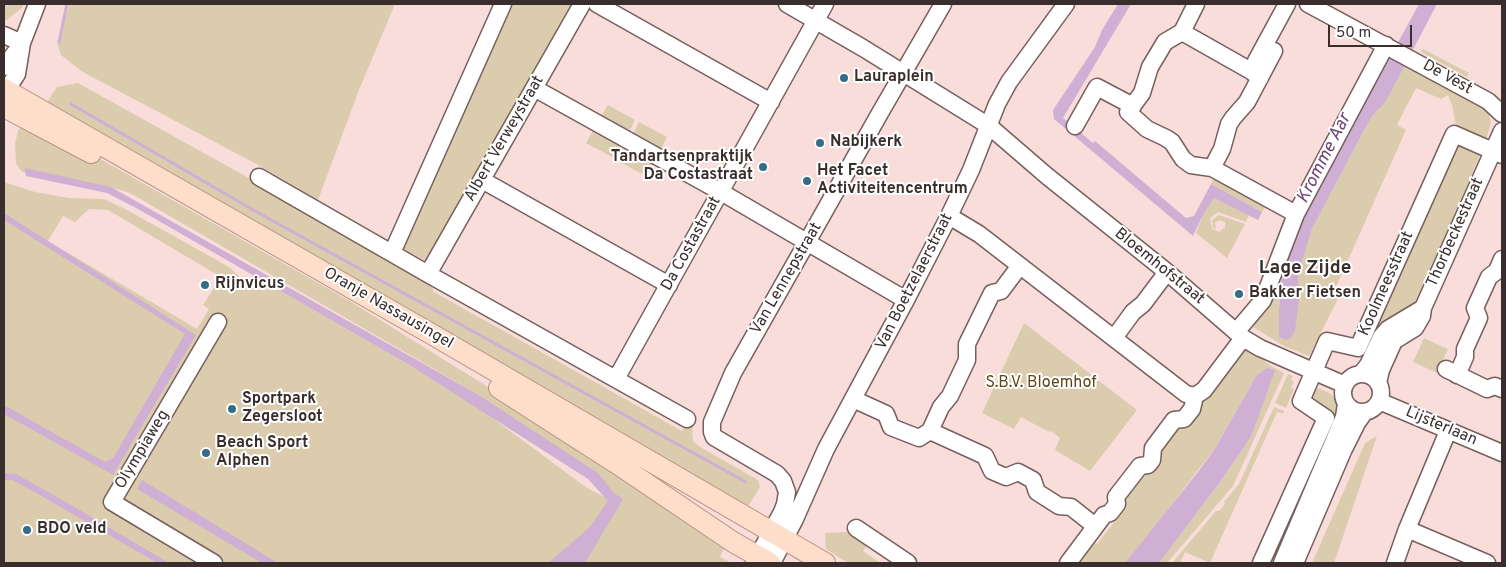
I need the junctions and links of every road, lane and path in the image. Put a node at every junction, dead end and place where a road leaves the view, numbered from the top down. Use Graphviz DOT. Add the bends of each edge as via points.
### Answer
graph roads {
  1 [pos="37,4"];
  2 [pos="503,4"];
  3 [pos="582,4"];
  4 [pos="597,4"];
  5 [pos="787,4"];
  6 [pos="825,4"];
  7 [pos="943,4"];
  8 [pos="1066,4"];
  9 [pos="1196,4"];
  10 [pos="1287,4"];
  11 [pos="1308,4"];
  12 [pos="816,20"];
  13 [pos="1182,32"];
  14 [pos="4,35"];
  15 [pos="22,43"];
  16 [pos="1387,46"];
  17 [pos="4,67"];
  18 [pos="903,73"];
  19 [pos="1256,74"];
  20 [pos="534,88"];
  21 [pos="5,95"];
  22 [pos="770,102"];
  23 [pos="1133,106"];
  24 [pos="1502,114"];
  25 [pos="988,126"];
  26 [pos="1075,126"];
  27 [pos="1502,131"];
  28 [pos="1498,152"];
  29 [pos="1212,168"];
  30 [pos="259,177"];
  31 [pos="482,180"];
  32 [pos="721,192"];
  33 [pos="1296,214"];
  34 [pos="949,216"];
  35 [pos="807,242"];
  36 [pos="392,253"];
  37 [pos="1019,267"];
  38 [pos="1500,268"];
  39 [pos="1167,272"];
  40 [pos="428,274"];
  41 [pos="669,285"];
  42 [pos="906,300"];
  43 [pos="1423,308"];
  44 [pos="218,322"];
  45 [pos="1240,335"];
  46 [pos="1114,338"];
  47 [pos="1313,372"];
  48 [pos="1361,374"];
  49 [pos="616,379"];
  50 [pos="1378,382"];
  51 [pos="1345,385"];
  52 [pos="1502,388"];
  53 [pos="1195,396"];
  54 [pos="853,399"];
  55 [pos="1380,401"];
  56 [pos="1346,404"];
  57 [pos="1364,412"];
  58 [pos="688,419"];
  59 [pos="930,431"];
  60 [pos="1448,431"];
  61 [pos="1502,453"];
  62 [pos="812,479"];
  63 [pos="783,481"];
  64 [pos="1095,526"];
  65 [pos="856,528"];
  66 [pos="1407,529"];
  67 [pos="778,535"];
  68 [pos="763,561"];
  69 [pos="214,563"];
  70 [pos="824,563"];
  71 [pos="908,563"];
  72 [pos="1068,563"];
  73 [pos="1261,563"];
  74 [pos="1282,563"];
  75 [pos="1295,563"];
  76 [pos="1396,563"];
  77 [pos="1487,563"];
  1 -- 15 [label="street"];
  2 -- 36 [label="street"];
  3 -- 20 [label="street, Albert Verweystraat"];
  4 -- 22 [label="street"];
  5 -- 12 [label="street"];
  6 -- 12 [label="street, Da Costastraat"];
  7 -- 18 [label="street, Van Lennepstraat"];
  8 -- 25 [label="street, Van Boetzelaerstraat" via="1009,82"];
  9 -- 13 [label="street"];
  10 -- 19 [label="street" via="1276,45"];
  11 -- 16 [label="street, De Vest"];
  12 -- 18 [label="street"];
  12 -- 22 [label="street, Da Costastraat"];
  13 -- 19 [label="street"];
  13 -- 23 [label="street" via="1165,42"];
  14 -- 15 [label="street"];
  15 -- 17 [label="street"];
  15 -- 21 [label="street" via="17,74"];
  16 -- 24 [label="street, De Vest" via="1488,100"];
  16 -- 33 [label="street"];
  18 -- 25 [label="street, Bloemhofstraat"];
  18 -- 35 [label="street, Van Lennepstraat"];
  19 -- 29 [label="street" via="1247,102 1229,124"];
  20 -- 31 [label="street, Albert Verweystraat"];
  20 -- 32 [label="street"];
  21 -- 67 [label="main road, Oranje Nassausingel"];
  21 -- 68 [label="main road, Oranje Nassausingel" via="192,207 400,325"];
  22 -- 32 [label="street, Da Costastraat"];
  23 -- 26 [label="street" via="1096,87"];
  23 -- 29 [label="street" via="1128,112 1147,129 1172,142 1190,165"];
  25 -- 34 [label="street, Van Boetzelaerstraat"];
  25 -- 39 [label="street, Bloemhofstraat"];
  27 -- 28 [label="street, Thorbeckestraat"];
  28 -- 43 [label="street, Thorbeckestraat"];
  28 -- 47 [label="street, Koolmeesstraat" via="1454,134 1358,348 1327,341"];
  29 -- 33 [label="street"];
  30 -- 36 [label="street"];
  31 -- 40 [label="street, Albert Verweystraat"];
  31 -- 41 [label="street"];
  32 -- 35 [label="street"];
  32 -- 41 [label="street, Da Costastraat"];
  33 -- 45 [label="street" via="1263,300"];
  34 -- 37 [label="street" via="978,234"];
  34 -- 42 [label="street, Van Boetzelaerstraat"];
  35 -- 42 [label="street"];
  35 -- 63 [label="street, Van Lennepstraat" via="733,373 712,422 714,437 777,474"];
  36 -- 40 [label="street"];
  37 -- 46 [label="street"];
  37 -- 59 [label="street" via="1000,291 992,293 967,344 967,360"];
  38 -- 52 [label="street" via="1489,277 1475,308 1479,318 1465,357 1451,372 1487,389"];
  39 -- 45 [label="street, Bloemhofstraat"];
  39 -- 46 [label="street"];
  40 -- 49 [label="street"];
  41 -- 49 [label="street, Da Costastraat"];
  42 -- 54 [label="street, Van Boetzelaerstraat"];
  43 -- 48 [label="street, Thorbeckestraat" via="1388,329"];
  43 -- 50 [label="street, Thorbeckestraat" via="1415,328 1394,341"];
  44 -- 69 [label="street, Olympiaweg" via="112,502"];
  45 -- 47 [label="street, Bloemhofstraat" via="1260,348"];
  45 -- 53 [label="street" via="1204,390"];
  46 -- 53 [label="street" via="1186,394"];
  47 -- 51 [label="street, Bloemhofstraat"];
  47 -- 73 [label="street, Koolmeesstraat" via="1301,401 1326,418"];
  48 -- 50 [label="street"];
  48 -- 51 [label="street"];
  49 -- 58 [label="street"];
  50 -- 55 [label="street"];
  51 -- 56 [label="street" via="1343,395"];
  53 -- 64 [label="street" via="1192,409 1184,419 1174,420 1153,448 1152,460 1148,465 1140,466 1116,497 1117,504"];
  54 -- 59 [label="street" via="886,414 891,427 919,438"];
  54 -- 62 [label="street, Van Boetzelaerstraat"];
  55 -- 57 [label="street" via="1373,409"];
  55 -- 60 [label="street, Lijsterlaan"];
  56 -- 57 [label="street" via="1356,412"];
  56 -- 74 [label="street" via="1344,417"];
  57 -- 75 [label="street" via="1343,451"];
  59 -- 64 [label="street" via="985,456 992,471 1006,477 1018,472 1033,480 1037,492 1058,506 1071,507"];
  60 -- 61 [label="street, Lijsterlaan"];
  60 -- 66 [label="street"];
  62 -- 63 [label="street"];
  62 -- 67 [label="street, Van Boetzelaerstraat" via="795,520"];
  63 -- 67 [label="street" via="787,492"];
  64 -- 72 [label="street"];
  65 -- 71 [label="street"];
  66 -- 76 [label="street"];
  66 -- 77 [label="street"];
  67 -- 68 [label="street, Oranje Nassausingel"];
  67 -- 70 [label="main road, Oranje Nassausingel"];
}
